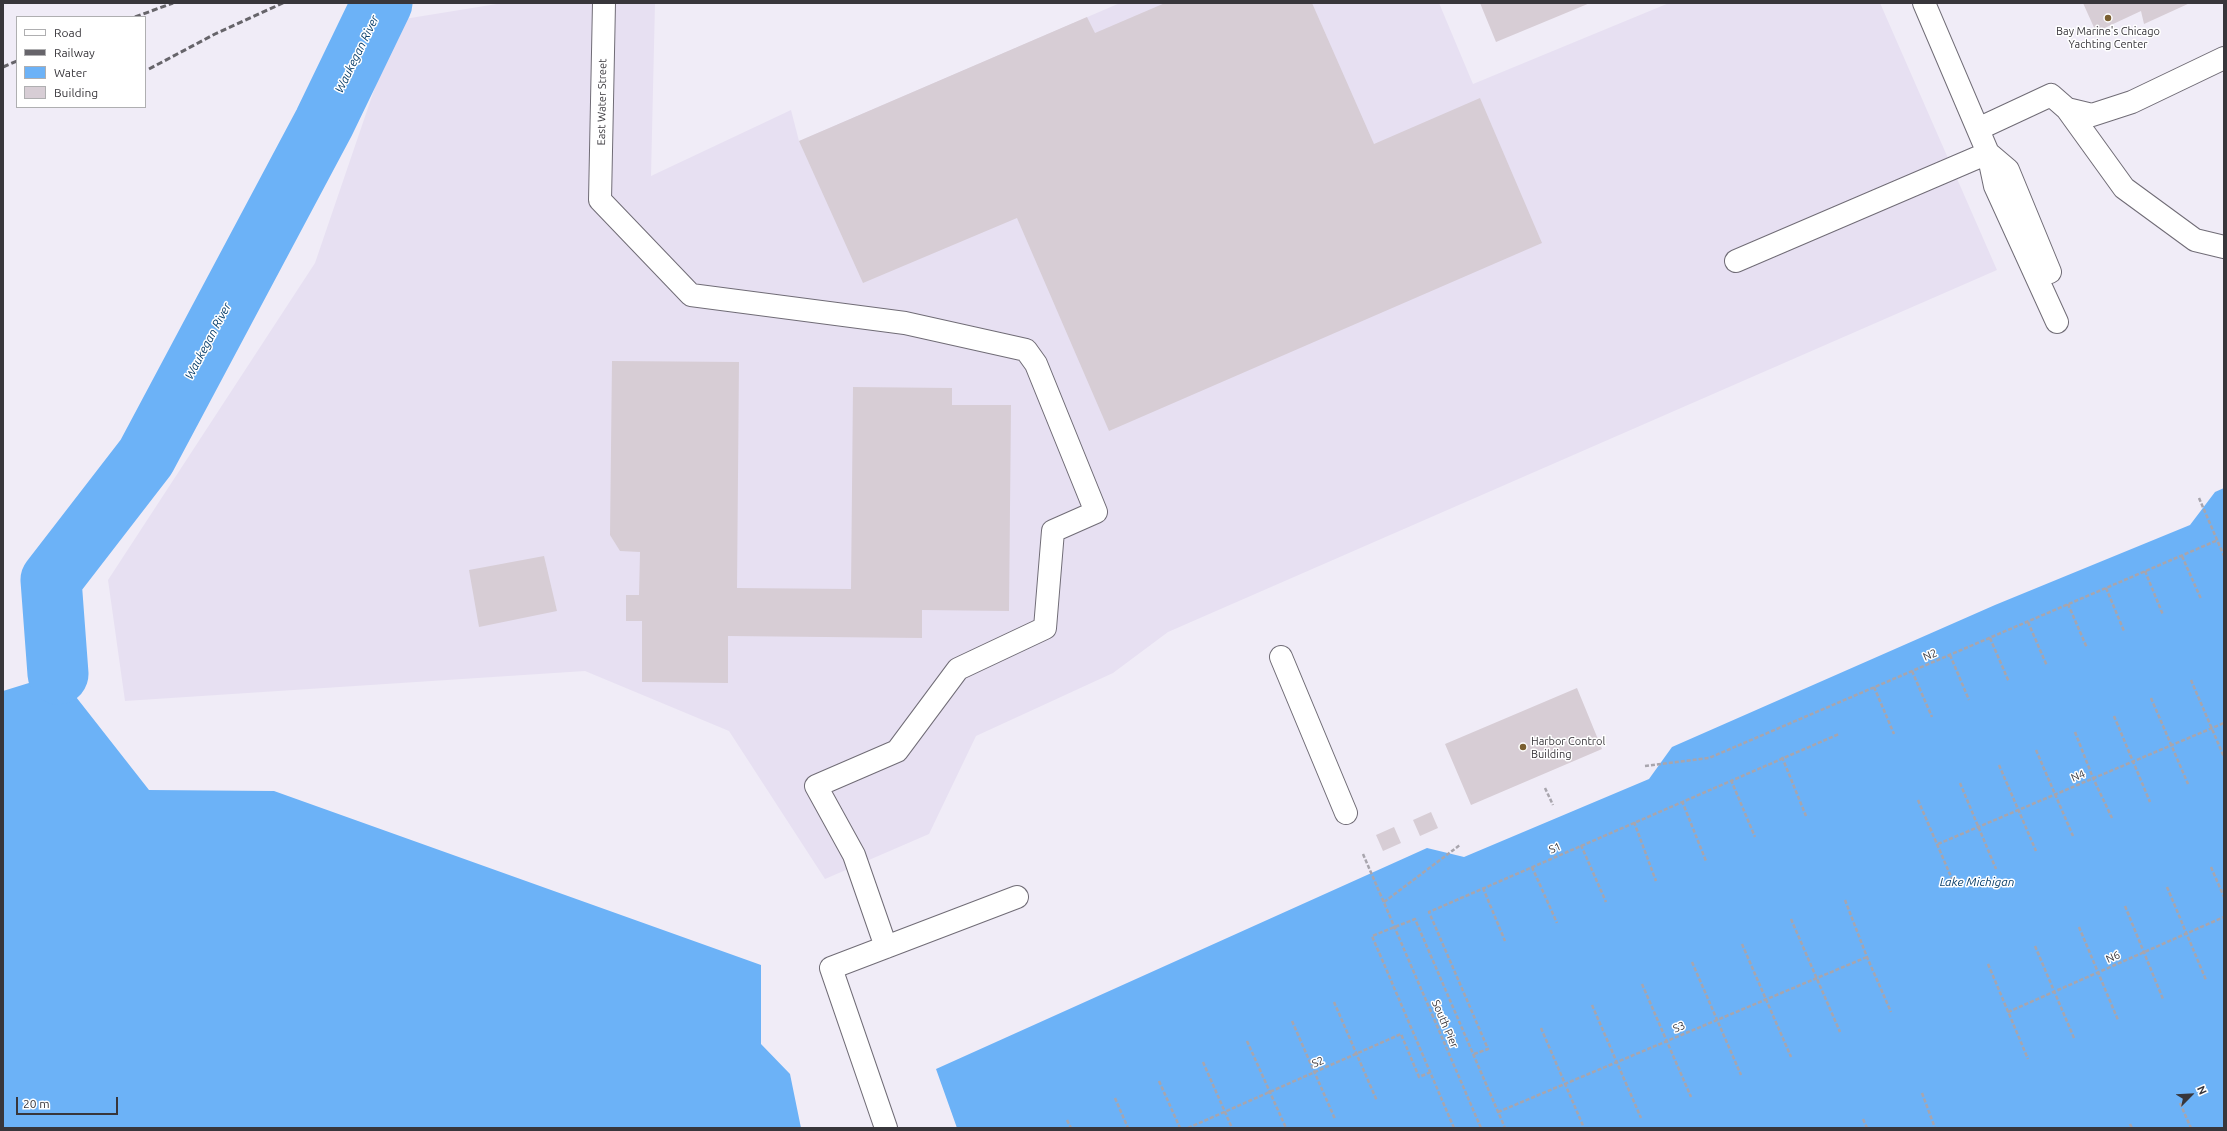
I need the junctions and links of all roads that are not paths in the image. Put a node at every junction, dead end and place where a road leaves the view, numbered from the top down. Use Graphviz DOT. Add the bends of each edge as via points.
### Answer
graph roads {
  1 [pos="604,3"];
  2 [pos="1924,3"];
  3 [pos="2224,58"];
  4 [pos="2067,109"];
  5 [pos="1978,129"];
  6 [pos="1988,153"];
  7 [pos="2224,247"];
  8 [pos="1736,261"];
  9 [pos="1281,657"];
  10 [pos="1346,813"];
  11 [pos="1017,897"];
  12 [pos="886,947"];
  13 [pos="886,1128"];
  1 -- 12 [label="street, East Water Street" via="600,200 691,295 905,323 1026,350 1036,364 1096,512 1053,531 1045,628 958,669 897,751 816,786 854,855"];
  2 -- 5 [label="street"];
  3 -- 4 [label="street" via="2132,102 2092,115"];
  4 -- 5 [label="street" via="2051,95"];
  4 -- 7 [label="street" via="2124,188 2195,240"];
  5 -- 6 [label="street"];
  6 -- 6 [label="street" via="1995,186 2057,322 2054,281 2008,170"];
  6 -- 8 [label="street"];
  9 -- 10 [label="street"];
  11 -- 12 [label="street"];
  12 -- 13 [label="street" via="831,968"];
}
